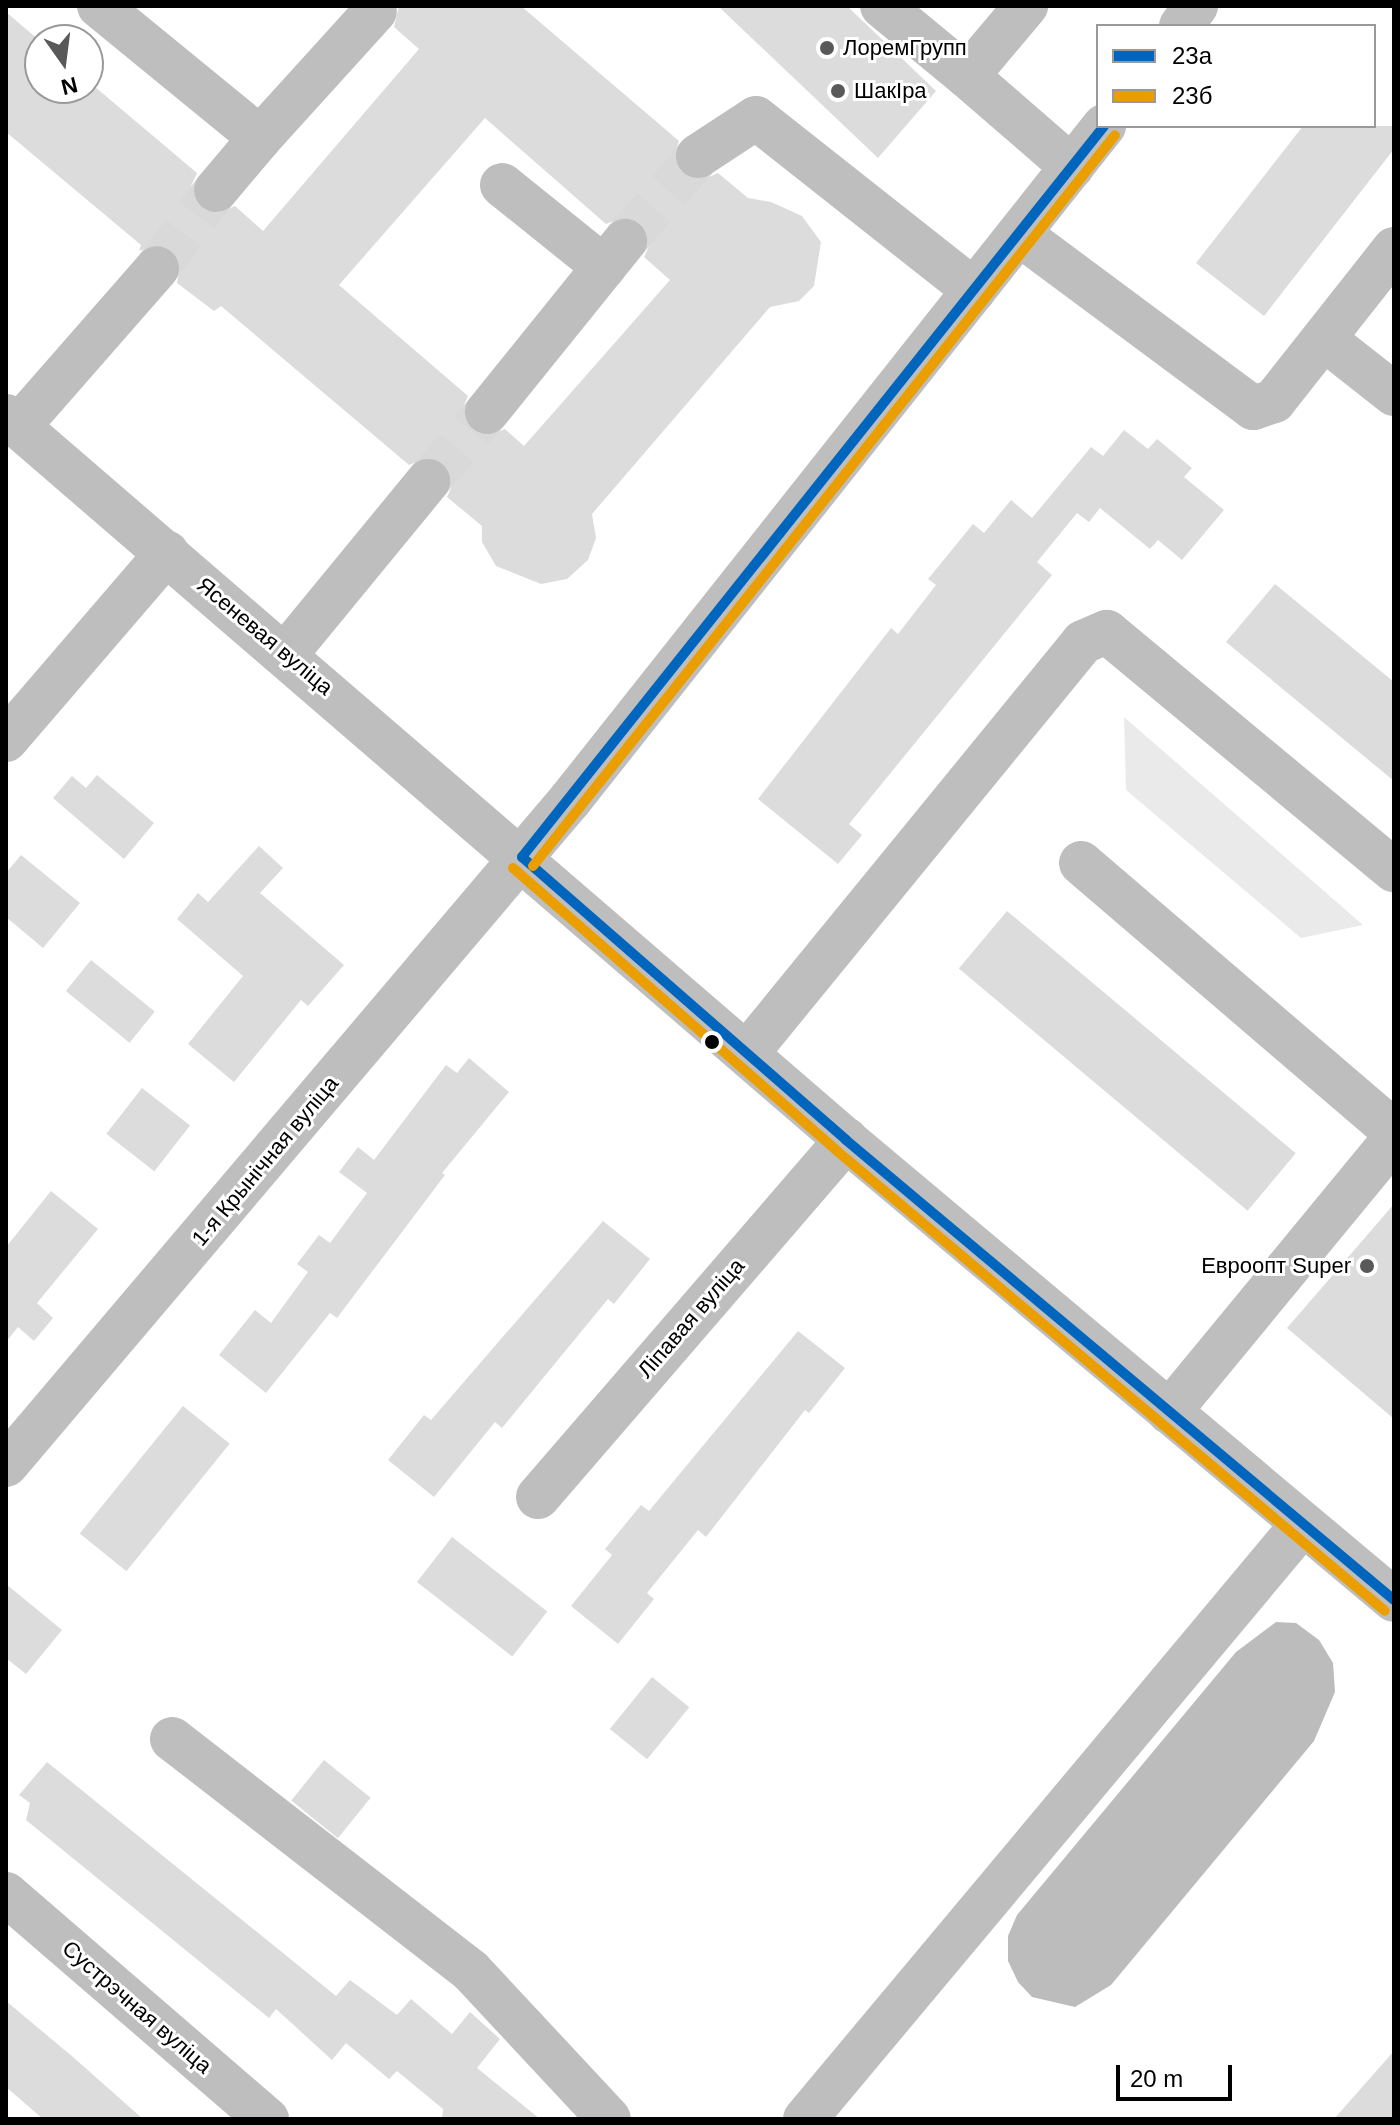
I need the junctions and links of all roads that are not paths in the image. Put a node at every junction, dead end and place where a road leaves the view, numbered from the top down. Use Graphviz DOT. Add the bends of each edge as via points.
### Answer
graph roads {
  1 [pos="99,6"];
  2 [pos="882,6"];
  3 [pos="1026,6"];
  4 [pos="1196,6"];
  5 [pos="375,11"];
  6 [pos="1182,24"];
  7 [pos="967,76"];
  8 [pos="1102,128"];
  9 [pos="260,138"];
  10 [pos="698,156"];
  11 [pos="1072,167"];
  12 [pos="502,185"];
  13 [pos="216,190"];
  14 [pos="1019,234"];
  15 [pos="1394,249"];
  16 [pos="157,268"];
  17 [pos="974,290"];
  18 [pos="1324,339"];
  19 [pos="1394,394"];
  20 [pos="487,412"];
  21 [pos="12,421"];
  22 [pos="428,481"];
  23 [pos="167,553"];
  24 [pos="286,654"];
  25 [pos="6,740"];
  26 [pos="522,857"];
  27 [pos="1081,863"];
  28 [pos="1394,870"];
  29 [pos="748,1052"];
  30 [pos="1394,1131"];
  31 [pos="1394,1139"];
  32 [pos="846,1140"];
  33 [pos="1169,1412"];
  34 [pos="6,1465"];
  35 [pos="538,1497"];
  36 [pos="1302,1525"];
  37 [pos="1394,1600"];
  38 [pos="172,1739"];
  39 [pos="6,1894"];
  40 [pos="267,2119"];
  41 [pos="609,2119"];
  42 [pos="805,2119"];
  1 -- 9 [label="street"];
  2 -- 7 [label="street"];
  3 -- 7 [label="street"];
  4 -- 6 [label="street"];
  5 -- 9 [label="street"];
  7 -- 11 [label="street"];
  8 -- 11 [label="street"];
  9 -- 13 [label="street"];
  10 -- 17 [label="street" via="756,118"];
  11 -- 14 [label="street"];
  12 -- 20 [label="street" via="615,254"];
  14 -- 17 [label="street"];
  14 -- 18 [label="street" via="1253,408 1274,401"];
  15 -- 18 [label="street"];
  16 -- 21 [label="street"];
  17 -- 26 [label="street"];
  18 -- 19 [label="street"];
  21 -- 23 [label="street, Ясеневая вуліца"];
  22 -- 24 [label="street"];
  23 -- 24 [label="street, Ясеневая вуліца"];
  23 -- 25 [label="street"];
  24 -- 26 [label="street, Ясеневая вуліца"];
  26 -- 29 [label="street, Ясеневая вуліца"];
  26 -- 34 [label="street, 1-я Крынічная вуліца"];
  27 -- 30 [label="street"];
  28 -- 29 [label="street" via="1107,632 1083,642"];
  29 -- 32 [label="street, Ясеневая вуліца"];
  31 -- 33 [label="street"];
  32 -- 33 [label="street, Ясеневая вуліца"];
  32 -- 35 [label="street, Ліпавая вуліца"];
  33 -- 36 [label="street, Ясеневая вуліца"];
  36 -- 37 [label="street, Ясеневая вуліца"];
  36 -- 42 [label="street"];
  38 -- 41 [label="street" via="471,1971"];
  39 -- 40 [label="street, Сустрэчная вуліца"];
}
